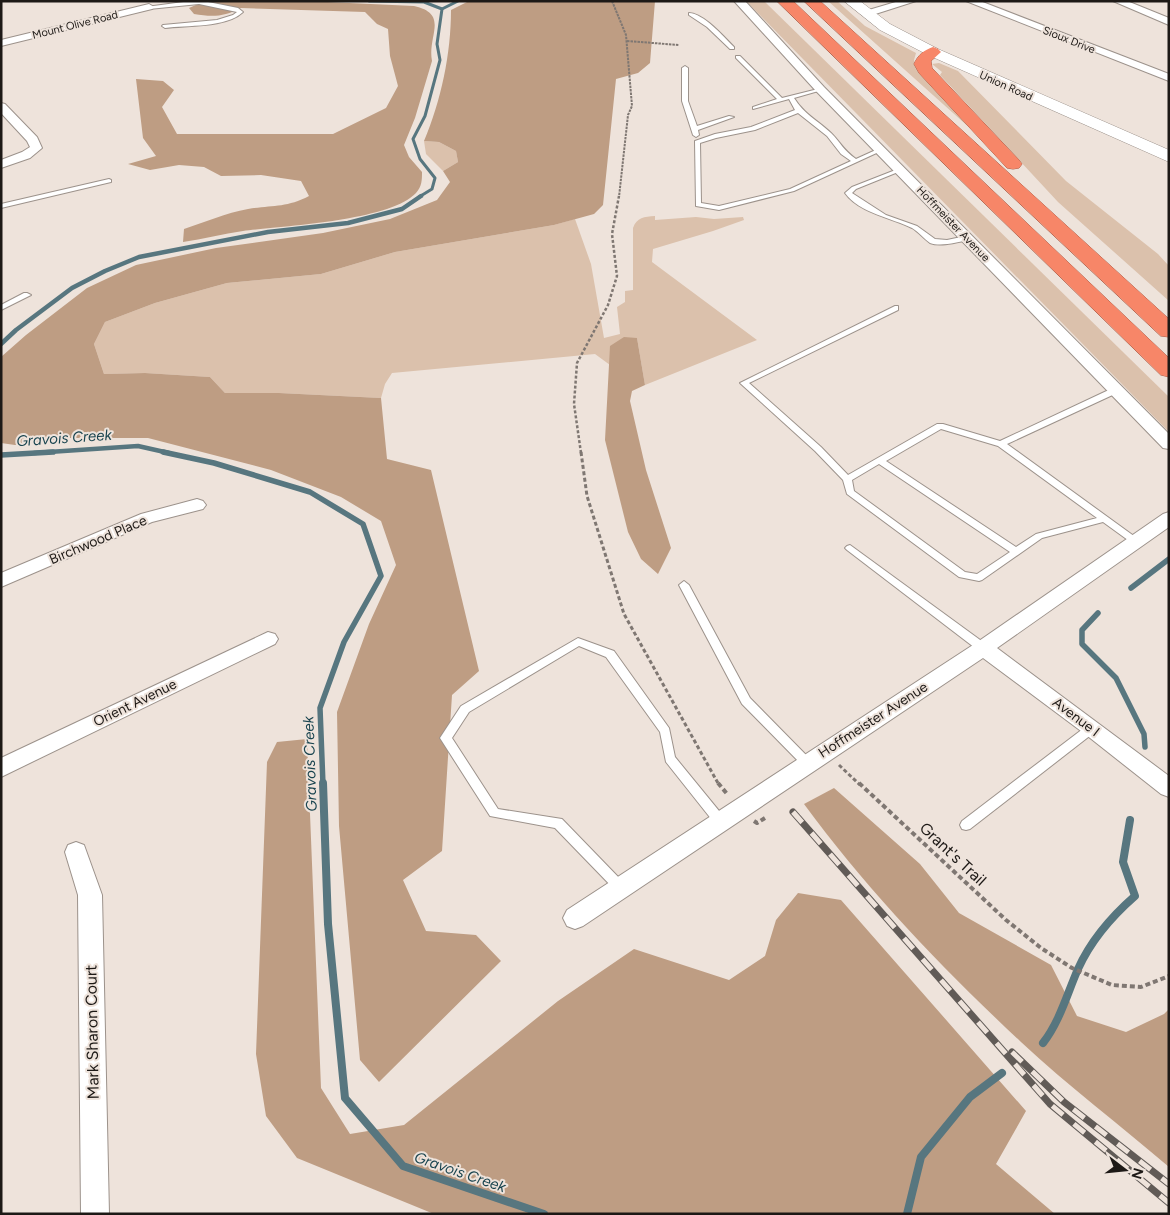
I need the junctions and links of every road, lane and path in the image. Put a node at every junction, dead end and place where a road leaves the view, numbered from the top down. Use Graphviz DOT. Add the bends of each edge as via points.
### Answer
graph roads {
  1 [pos="612,1"];
  2 [pos="739,1"];
  3 [pos="784,1"];
  4 [pos="812,1"];
  5 [pos="851,1"];
  6 [pos="912,1"];
  7 [pos="970,1"];
  8 [pos="1118,1"];
  9 [pos="149,7"];
  10 [pos="691,14"];
  11 [pos="866,14"];
  12 [pos="1169,22"];
  13 [pos="164,26"];
  14 [pos="627,40"];
  15 [pos="1,43"];
  16 [pos="679,45"];
  17 [pos="732,48"];
  18 [pos="933,52"];
  19 [pos="738,57"];
  20 [pos="685,68"];
  21 [pos="1169,78"];
  22 [pos="820,89"];
  23 [pos="790,97"];
  24 [pos="781,100"];
  25 [pos="1,106"];
  26 [pos="755,108"];
  27 [pos="799,111"];
  28 [pos="731,117"];
  29 [pos="695,129"];
  30 [pos="697,142"];
  31 [pos="880,150"];
  32 [pos="1169,157"];
  33 [pos="855,161"];
  34 [pos="1,164"];
  35 [pos="900,170"];
  36 [pos="108,181"];
  37 [pos="1,206"];
  38 [pos="1066,234"];
  39 [pos="966,238"];
  40 [pos="27,295"];
  41 [pos="1,308"];
  42 [pos="895,308"];
  43 [pos="1169,331"];
  44 [pos="1169,370"];
  45 [pos="1116,390"];
  46 [pos="1001,444"];
  47 [pos="1169,444"];
  48 [pos="879,460"];
  49 [pos="847,479"];
  50 [pos="197,505"];
  51 [pos="1169,518"];
  52 [pos="1104,519"];
  53 [pos="1136,541"];
  54 [pos="850,548"];
  55 [pos="1017,552"];
  56 [pos="1,581"];
  57 [pos="684,585"];
  58 [pos="268,638"];
  59 [pos="983,648"];
  60 [pos="1092,728"];
  61 [pos="807,763"];
  62 [pos="1,768"];
  63 [pos="832,770"];
  64 [pos="718,783"];
  65 [pos="1169,788"];
  66 [pos="739,809"];
  67 [pos="772,813"];
  68 [pos="720,821"];
  69 [pos="966,825"];
  70 [pos="76,852"];
  71 [pos="620,888"];
  72 [pos="575,918"];
  73 [pos="1169,976"];
  74 [pos="95,1214"];
  1 -- 14 [label="path"];
  2 -- 22 [label="street, Hoffmeister Avenue"];
  3 -- 44 [label="highway"];
  4 -- 38 [label="highway"];
  5 -- 11 [label="main road, Union Road"];
  6 -- 11 [label="street"];
  7 -- 21 [label="street, Sioux Drive"];
  8 -- 12 [label="street"];
  9 -- 13 [label="lane" via="199,2 240,12 225,20"];
  9 -- 15 [label="street, Mount Olive Road"];
  10 -- 17 [label="lane"];
  11 -- 18 [label="main road, Union Road"];
  14 -- 16 [label="path"];
  14 -- 64 [label="path" via="632,106 628,115 612,234 617,276 608,305 577,363 574,404 587,496 624,614"];
  18 -- 32 [label="main road, Union Road"];
  18 -- 38 [label="highway" via="922,64 925,70 1056,210"];
  19 -- 24 [label="lane"];
  20 -- 29 [label="lane" via="685,101"];
  22 -- 23 [label="lane"];
  22 -- 31 [label="street, Hoffmeister Avenue"];
  23 -- 24 [label="lane"];
  23 -- 27 [label="lane"];
  24 -- 26 [label="lane"];
  25 -- 34 [label="street" via="34,140 36,148"];
  27 -- 30 [label="lane" via="753,128"];
  27 -- 33 [label="lane"];
  28 -- 29 [label="lane"];
  29 -- 30 [label="lane"];
  30 -- 33 [label="lane" via="698,205 719,208 792,190"];
  31 -- 33 [label="lane"];
  31 -- 35 [label="street, Hoffmeister Avenue"];
  35 -- 39 [label="street, Hoffmeister Avenue"];
  35 -- 39 [label="lane" via="848,193 884,216 915,227 933,240 947,242"];
  36 -- 37 [label="lane"];
  38 -- 43 [label="highway"];
  39 -- 45 [label="street, Hoffmeister Avenue"];
  40 -- 41 [label="lane"];
  42 -- 49 [label="lane" via="744,383"];
  45 -- 46 [label="lane"];
  45 -- 47 [label="street, Hoffmeister Avenue"];
  46 -- 48 [label="lane" via="940,426"];
  46 -- 52 [label="lane"];
  48 -- 49 [label="lane"];
  48 -- 55 [label="lane"];
  49 -- 55 [label="lane" via="850,492 962,575 979,578"];
  50 -- 56 [label="street, Birchwood Place" via="147,518"];
  51 -- 53 [label="street, Hoffmeister Avenue"];
  52 -- 53 [label="lane"];
  52 -- 55 [label="lane" via="1039,536"];
  53 -- 59 [label="street, Hoffmeister Avenue"];
  54 -- 59 [label="lane"];
  57 -- 61 [label="lane" via="746,701"];
  58 -- 62 [label="street, Orient Avenue"];
  59 -- 60 [label="street, Avenue I"];
  59 -- 61 [label="street, Hoffmeister Avenue"];
  60 -- 65 [label="street, Avenue I"];
  60 -- 69 [label="lane"];
  61 -- 66 [label="street, Hoffmeister Avenue"];
  63 -- 73 [label="path, Grant's Trail" via="840,765 1006,920 1072,968 1112,986 1142,987"];
  66 -- 67 [label="path" via="757,823"];
  66 -- 68 [label="street, Hoffmeister Avenue"];
  68 -- 71 [label="street, Hoffmeister Avenue"];
  68 -- 71 [label="lane" via="670,759 665,731 610,654 578,642 465,709 446,738 494,813 558,823"];
  70 -- 74 [label="street, Mark Sharon Court" via="90,895"];
  71 -- 72 [label="street, Hoffmeister Avenue"];
}
